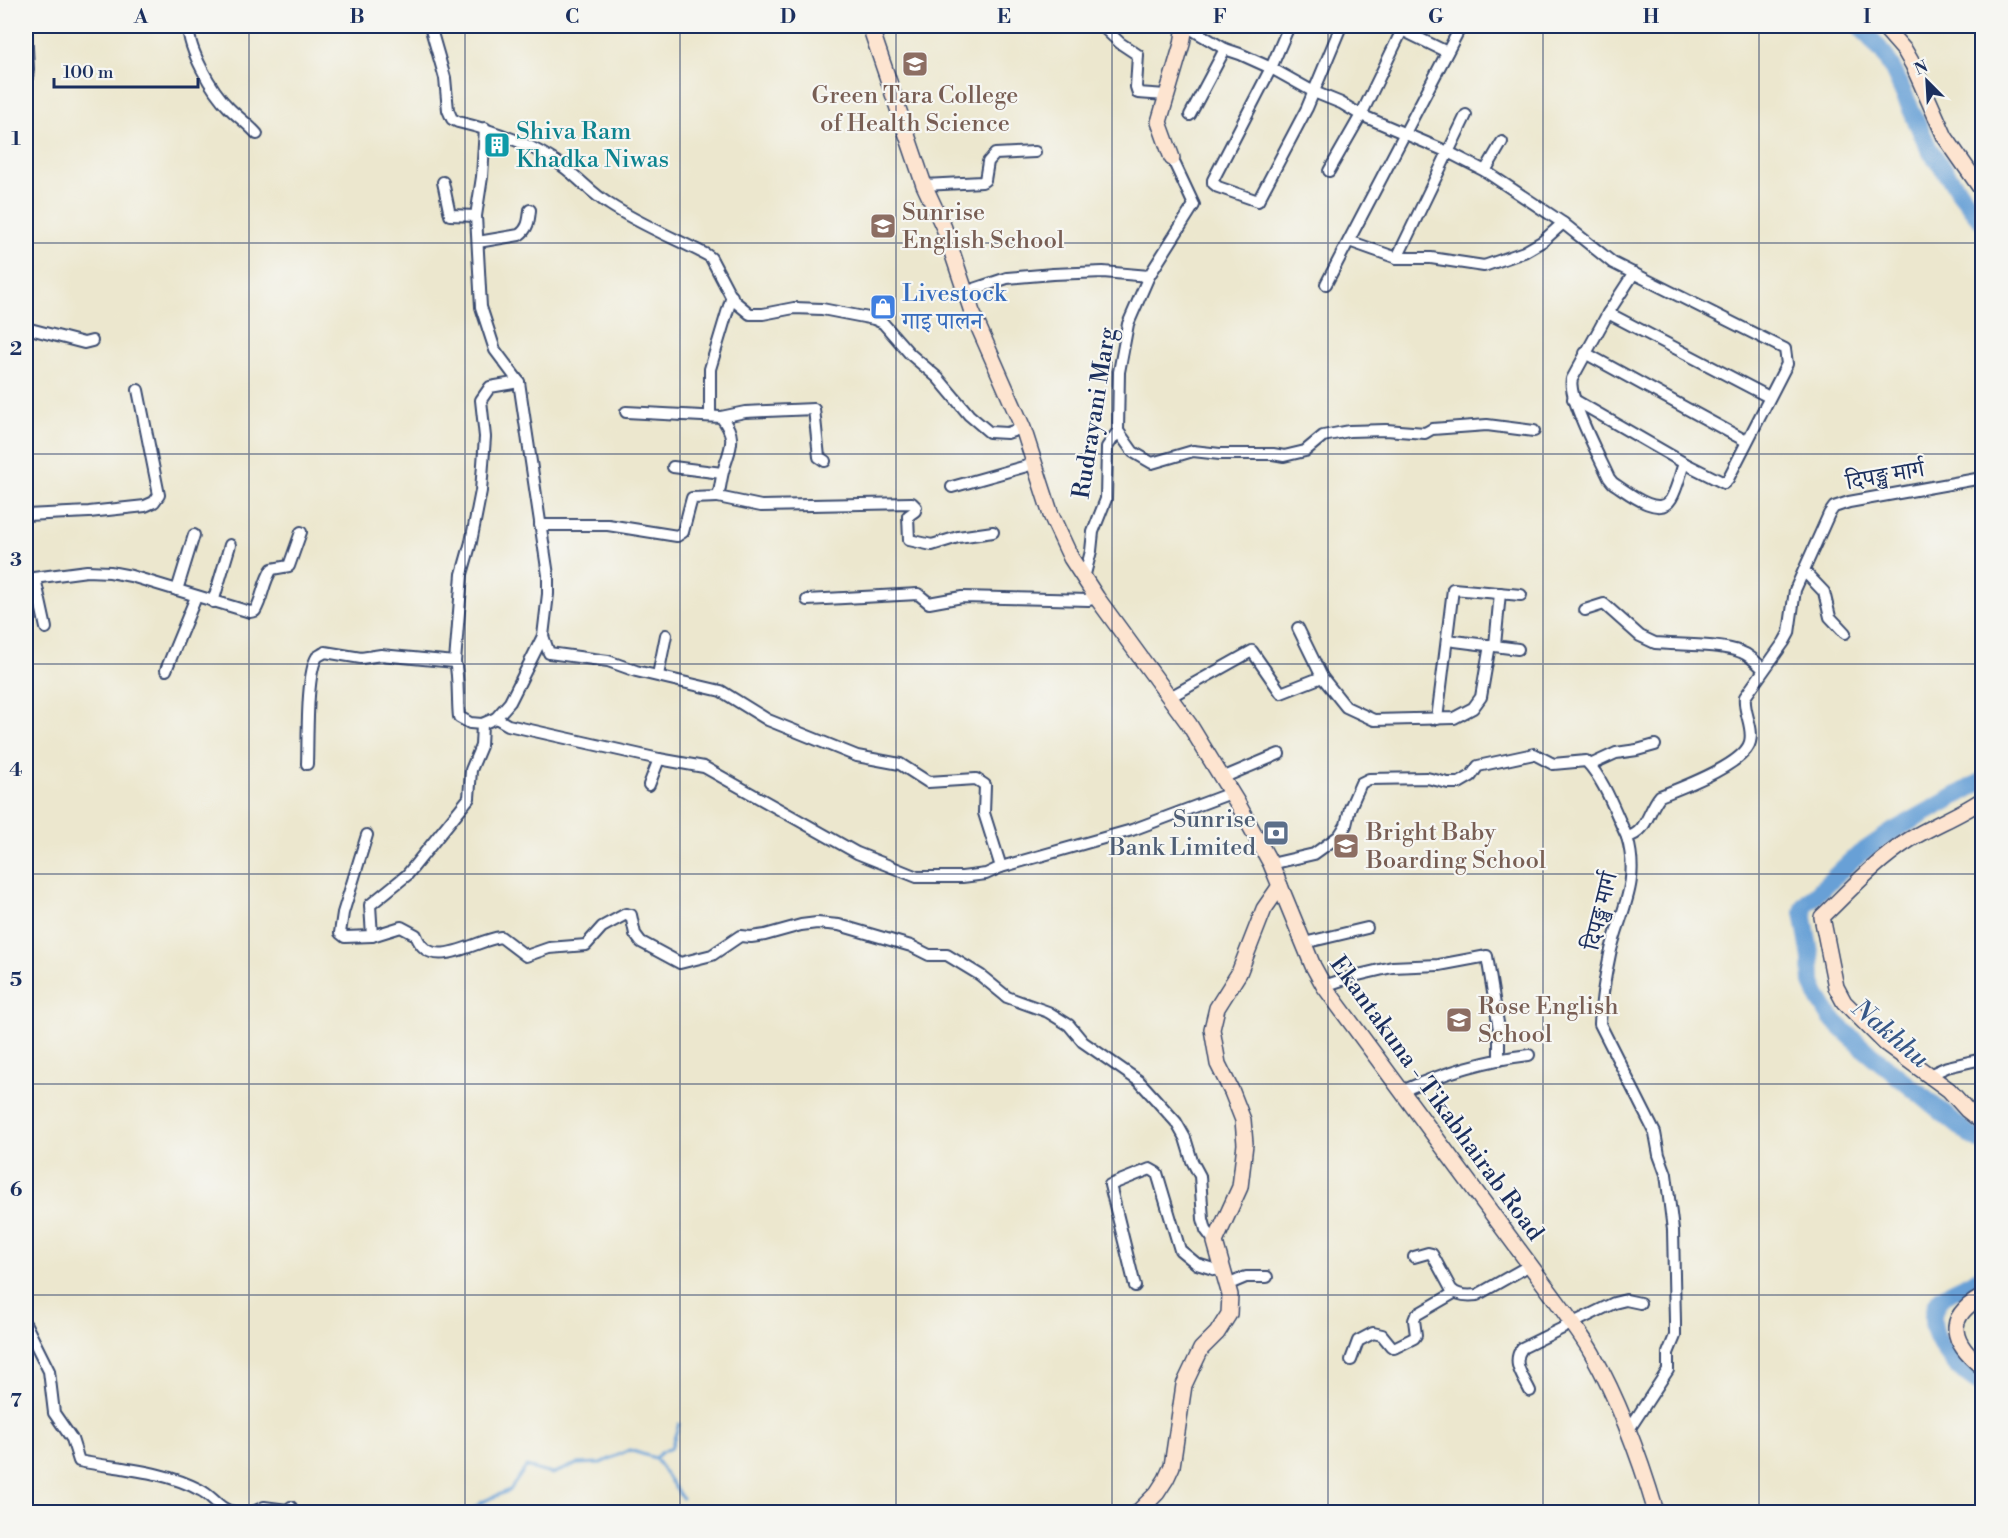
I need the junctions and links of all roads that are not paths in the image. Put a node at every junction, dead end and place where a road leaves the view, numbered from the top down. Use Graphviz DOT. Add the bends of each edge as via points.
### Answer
graph roads {
  1 [pos="26,26"];
  2 [pos="188,26"];
  3 [pos="430,26"];
  4 [pos="870,26"];
  5 [pos="1102,26"];
  6 [pos="1185,26"];
  7 [pos="1289,26"];
  8 [pos="1341,26"];
  9 [pos="1461,26"];
  10 [pos="1883,26"];
  11 [pos="1403,28"];
  12 [pos="1225,50"];
  13 [pos="1447,52"];
  14 [pos="1270,68"];
  15 [pos="26,88"];
  16 [pos="1314,92"];
  17 [pos="1166,95"];
  18 [pos="1190,115"];
  19 [pos="1360,115"];
  20 [pos="1466,115"];
  21 [pos="485,128"];
  22 [pos="257,134"];
  23 [pos="1404,135"];
  24 [pos="1503,142"];
  25 [pos="1035,152"];
  26 [pos="1448,152"];
  27 [pos="1172,158"];
  28 [pos="1329,171"];
  29 [pos="1485,171"];
  30 [pos="443,182"];
  31 [pos="924,185"];
  32 [pos="1983,190"];
  33 [pos="530,210"];
  34 [pos="476,216"];
  35 [pos="1563,224"];
  36 [pos="1349,241"];
  37 [pos="478,242"];
  38 [pos="1397,258"];
  39 [pos="1635,273"];
  40 [pos="1149,276"];
  41 [pos="1326,284"];
  42 [pos="965,292"];
  43 [pos="732,296"];
  44 [pos="1608,313"];
  45 [pos="26,328"];
  46 [pos="92,341"];
  47 [pos="1585,353"];
  48 [pos="519,382"];
  49 [pos="138,390"];
  50 [pos="1769,397"];
  51 [pos="1574,399"];
  52 [pos="626,412"];
  53 [pos="710,416"];
  54 [pos="721,417"];
  55 [pos="1023,428"];
  56 [pos="1118,430"];
  57 [pos="1534,431"];
  58 [pos="1746,441"];
  59 [pos="825,461"];
  60 [pos="1684,463"];
  61 [pos="1034,464"];
  62 [pos="673,467"];
  63 [pos="722,473"];
  64 [pos="1983,478"];
  65 [pos="952,487"];
  66 [pos="718,497"];
  67 [pos="26,515"];
  68 [pos="540,525"];
  69 [pos="993,531"];
  70 [pos="301,532"];
  71 [pos="194,535"];
  72 [pos="230,545"];
  73 [pos="1803,571"];
  74 [pos="1084,578"];
  75 [pos="30,579"];
  76 [pos="177,590"];
  77 [pos="1500,593"];
  78 [pos="1521,595"];
  79 [pos="196,597"];
  80 [pos="1097,598"];
  81 [pos="807,600"];
  82 [pos="213,602"];
  83 [pos="1585,610"];
  84 [pos="46,628"];
  85 [pos="1298,628"];
  86 [pos="1845,633"];
  87 [pos="666,635"];
  88 [pos="543,636"];
  89 [pos="1447,640"];
  90 [pos="1492,645"];
  91 [pos="1518,649"];
  92 [pos="455,662"];
  93 [pos="1763,669"];
  94 [pos="166,670"];
  95 [pos="658,675"];
  96 [pos="1322,677"];
  97 [pos="1170,697"];
  98 [pos="496,718"];
  99 [pos="1437,719"];
  100 [pos="482,724"];
  101 [pos="1655,745"];
  102 [pos="1279,754"];
  103 [pos="659,759"];
  104 [pos="307,764"];
  105 [pos="1590,765"];
  106 [pos="1222,778"];
  107 [pos="649,785"];
  108 [pos="1231,793"];
  109 [pos="1983,800"];
  110 [pos="367,836"];
  111 [pos="1628,837"];
  112 [pos="1271,864"];
  113 [pos="1001,867"];
  114 [pos="1280,886"];
  115 [pos="1366,928"];
  116 [pos="372,936"];
  117 [pos="1304,943"];
  118 [pos="1324,986"];
  119 [pos="1529,1055"];
  120 [pos="1983,1059"];
  121 [pos="1499,1060"];
  122 [pos="1929,1076"];
  123 [pos="1402,1091"];
  124 [pos="1983,1122"];
  125 [pos="1215,1242"];
  126 [pos="1414,1257"];
  127 [pos="1530,1265"];
  128 [pos="1267,1277"];
  129 [pos="1225,1279"];
  130 [pos="1136,1286"];
  131 [pos="1455,1293"];
  132 [pos="1983,1297"];
  133 [pos="1640,1303"];
  134 [pos="1572,1323"];
  135 [pos="26,1325"];
  136 [pos="1351,1360"];
  137 [pos="1983,1367"];
  138 [pos="1530,1391"];
  139 [pos="1628,1431"];
  140 [pos="291,1507"];
  141 [pos="234,1512"];
  142 [pos="253,1512"];
  143 [pos="1138,1512"];
  144 [pos="1656,1512"];
  1 -- 15 [label="street"];
  2 -- 22 [label="street" via="189,39 215,92"];
  3 -- 21 [label="street" via="452,119"];
  4 -- 31 [label="main road, Ekantakuna - Tikabhairab Road"];
  5 -- 17 [label="street" via="1138,55 1138,93"];
  6 -- 12 [label="street"];
  6 -- 17 [label="main road"];
  7 -- 14 [label="street"];
  8 -- 16 [label="street"];
  9 -- 13 [label="street"];
  10 -- 32 [label="main road" via="1905,51 1945,137"];
  11 -- 13 [label="street"];
  11 -- 19 [label="street"];
  12 -- 14 [label="street"];
  12 -- 18 [label="street"];
  13 -- 23 [label="street"];
  14 -- 16 [label="street"];
  14 -- 16 [label="street" via="1213,180 1218,187 1258,201"];
  16 -- 19 [label="street"];
  17 -- 27 [label="main road" via="1159,122"];
  19 -- 23 [label="street"];
  19 -- 28 [label="street"];
  20 -- 26 [label="street"];
  21 -- 34 [label="street"];
  21 -- 43 [label="street" via="556,161 630,218 707,255"];
  23 -- 26 [label="street"];
  23 -- 36 [label="street"];
  24 -- 29 [label="street"];
  25 -- 31 [label="street" via="995,154 982,182"];
  26 -- 29 [label="street"];
  26 -- 38 [label="street"];
  27 -- 40 [label="street, Rudrayani Marg" via="1194,205"];
  29 -- 35 [label="street"];
  30 -- 34 [label="street" via="450,215"];
  31 -- 42 [label="main road, Ekantakuna - Tikabhairab Road" via="944,228"];
  33 -- 37 [label="street" via="525,231 519,235"];
  34 -- 37 [label="street"];
  35 -- 38 [label="street" via="1524,252 1484,266 1431,258"];
  35 -- 39 [label="street" via="1613,263"];
  36 -- 38 [label="street"];
  36 -- 41 [label="street"];
  37 -- 48 [label="street" via="483,315 495,350"];
  39 -- 44 [label="street"];
  39 -- 50 [label="street" via="1785,349 1787,364"];
  40 -- 42 [label="street" via="1103,272 1053,274 1007,278"];
  40 -- 56 [label="street, Rudrayani Marg" via="1128,324 1119,372"];
  42 -- 55 [label="main road, Ekantakuna - Tikabhairab Road"];
  43 -- 53 [label="street" via="710,369"];
  43 -- 55 [label="street" via="750,314 822,309 874,319 989,432 1007,434"];
  44 -- 47 [label="street"];
  44 -- 50 [label="street"];
  45 -- 46 [label="street" via="84,343"];
  47 -- 51 [label="street" via="1570,385"];
  47 -- 58 [label="street"];
  48 -- 68 [label="street"];
  48 -- 92 [label="street" via="490,387 481,400 485,437 481,491 462,574"];
  49 -- 67 [label="street" via="159,495 154,502 89,512"];
  50 -- 58 [label="street"];
  51 -- 60 [label="street"];
  51 -- 60 [label="street" via="1609,478 1652,507 1666,505 1670,500"];
  52 -- 53 [label="street"];
  53 -- 54 [label="street"];
  54 -- 59 [label="street" via="814,409 819,457"];
  54 -- 63 [label="street" via="732,434"];
  55 -- 61 [label="main road, Ekantakuna - Tikabhairab Road"];
  56 -- 57 [label="street" via="1133,452 1152,463 1193,451 1284,456 1305,451 1323,436 1349,431 1425,433 1432,429 1487,425"];
  56 -- 74 [label="street, Rudrayani Marg" via="1107,447 1106,499 1093,532"];
  58 -- 60 [label="street" via="1724,483"];
  61 -- 65 [label="street"];
  61 -- 74 [label="main road, Ekantakuna - Tikabhairab Road" via="1051,516"];
  62 -- 63 [label="street"];
  63 -- 66 [label="street"];
  64 -- 73 [label="street, दिपङ्ख मार्ग" via="1834,507"];
  66 -- 68 [label="street" via="692,498 683,532 677,536 608,525"];
  66 -- 69 [label="street" via="760,506 912,503 916,507 908,516 909,540 921,543"];
  68 -- 88 [label="street" via="548,575"];
  70 -- 82 [label="street" via="289,566 272,569 255,611"];
  71 -- 76 [label="street"];
  72 -- 82 [label="street"];
  73 -- 86 [label="street" via="1824,592 1830,617"];
  73 -- 93 [label="street, दिपङ्ख मार्ग" via="1795,590 1789,633"];
  74 -- 80 [label="main road, Ekantakuna - Tikabhairab Road"];
  75 -- 76 [label="street" via="87,571 110,572"];
  75 -- 84 [label="street"];
  76 -- 79 [label="street"];
  77 -- 78 [label="street"];
  77 -- 89 [label="street" via="1453,589"];
  77 -- 90 [label="street"];
  79 -- 82 [label="street"];
  79 -- 94 [label="street"];
  80 -- 81 [label="street" via="962,597 929,603 918,594"];
  80 -- 97 [label="main road, Ekantakuna - Tikabhairab Road"];
  83 -- 93 [label="street" via="1604,604 1655,644 1741,652"];
  85 -- 96 [label="street"];
  87 -- 95 [label="street"];
  88 -- 95 [label="street" via="549,653"];
  88 -- 98 [label="street" via="510,702"];
  89 -- 90 [label="street"];
  89 -- 99 [label="street"];
  90 -- 91 [label="street"];
  90 -- 99 [label="street" via="1481,697 1473,708 1454,718"];
  92 -- 100 [label="street" via="459,717"];
  92 -- 104 [label="street" via="381,654 361,658 325,652 318,657 312,672"];
  93 -- 111 [label="street, दिपङ्ख मार्ग" via="1745,697 1751,732 1749,745 1711,775 1660,796 1644,825 1636,835"];
  95 -- 113 [label="street" via="721,691 768,720 857,756 900,764 928,782 976,778 985,785 984,813"];
  96 -- 97 [label="street" via="1281,693 1252,651"];
  96 -- 99 [label="street" via="1346,707 1374,720"];
  97 -- 106 [label="main road, Ekantakuna - Tikabhairab Road"];
  98 -- 100 [label="street"];
  98 -- 103 [label="street" via="508,725"];
  100 -- 116 [label="street" via="482,746 471,771 469,798 407,876 370,905"];
  101 -- 105 [label="street" via="1616,753"];
  102 -- 106 [label="street"];
  103 -- 107 [label="street"];
  103 -- 113 [label="street" via="704,767 857,853 917,877 962,877 986,874"];
  105 -- 111 [label="street"];
  105 -- 112 [label="street" via="1586,761 1553,764 1534,754 1478,766 1460,783 1427,778 1369,779 1361,783 1339,836 1314,854"];
  106 -- 108 [label="main road, Ekantakuna - Tikabhairab Road"];
  108 -- 112 [label="main road, Ekantakuna - Tikabhairab Road"];
  108 -- 113 [label="street" via="1132,830"];
  109 -- 122 [label="main road" via="1882,859 1822,917 1836,987 1844,1002 1885,1043"];
  110 -- 116 [label="street" via="340,933 345,937"];
  111 -- 139 [label="street, दिपङ्ख मार्ग" via="1633,873 1610,952 1600,1024 1655,1133 1666,1174 1673,1230 1675,1321 1668,1370"];
  112 -- 114 [label="main road, Ekantakuna - Tikabhairab Road"];
  114 -- 117 [label="main road, Ekantakuna - Tikabhairab Road"];
  114 -- 125 [label="main road" via="1264,909 1239,973 1217,1008 1212,1029 1218,1064 1243,1120 1245,1144 1240,1187"];
  115 -- 117 [label="street"];
  116 -- 125 [label="street" via="401,927 416,935 420,946 430,952 451,953 501,937 526,956 549,948 586,945 602,927 626,914 631,915 640,942 680,963 712,955 740,936 817,923 839,925 929,955 947,956 1007,997 1048,1012 1069,1025 1083,1042 1139,1081 1162,1105 1182,1131 1200,1176 1203,1219"];
  117 -- 118 [label="main road, Ekantakuna - Tikabhairab Road"];
  118 -- 121 [label="street" via="1392,968 1487,956"];
  118 -- 123 [label="main road, Ekantakuna - Tikabhairab Road"];
  119 -- 121 [label="street"];
  120 -- 122 [label="street" via="1947,1067"];
  121 -- 123 [label="street" via="1435,1077"];
  122 -- 124 [label="main road"];
  123 -- 127 [label="main road, Ekantakuna - Tikabhairab Road"];
  125 -- 129 [label="main road"];
  126 -- 131 [label="street" via="1432,1254"];
  127 -- 131 [label="street" via="1477,1295"];
  127 -- 134 [label="main road, Ekantakuna - Tikabhairab Road"];
  128 -- 129 [label="street"];
  129 -- 130 [label="street" via="1180,1250 1157,1173 1150,1169 1110,1185"];
  129 -- 143 [label="main road" via="1230,1295 1229,1314 1201,1349 1184,1385 1172,1466 1157,1493"];
  131 -- 136 [label="street" via="1416,1316 1414,1338 1394,1348 1382,1335 1373,1333 1358,1341"];
  132 -- 137 [label="main road" via="1959,1316 1955,1327 1964,1348"];
  133 -- 134 [label="street" via="1614,1303"];
  134 -- 138 [label="street" via="1522,1348 1517,1355"];
  134 -- 139 [label="main road, Ekantakuna - Tikabhairab Road" via="1596,1361"];
  135 -- 141 [label="street" via="49,1371 54,1413 72,1439 79,1461 152,1472 201,1490 226,1511"];
  139 -- 144 [label="main road, Ekantakuna - Tikabhairab Road"];
  140 -- 142 [label="street"];
}
